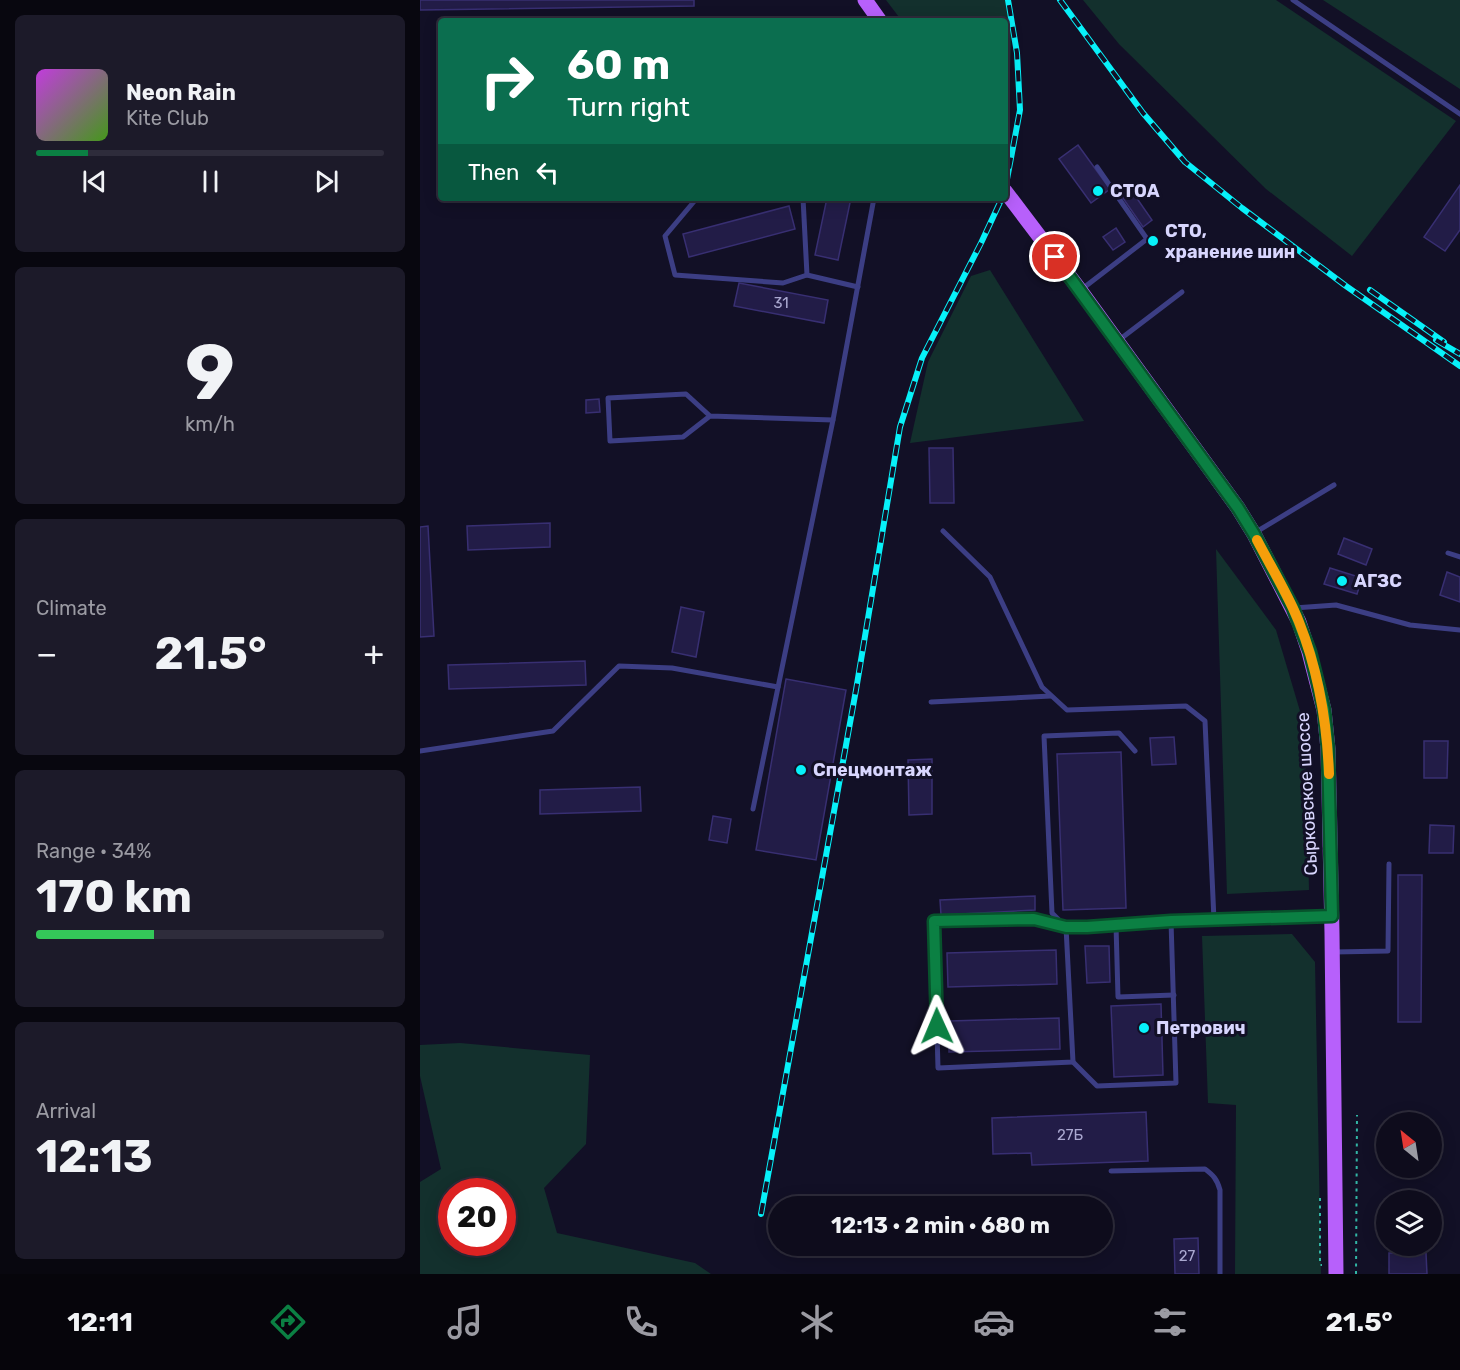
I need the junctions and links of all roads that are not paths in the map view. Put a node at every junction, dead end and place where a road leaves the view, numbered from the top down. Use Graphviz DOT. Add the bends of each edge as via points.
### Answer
graph roads {
  1 [pos="865,0"];
  2 [pos="1293,0"];
  3 [pos="878,18"];
  4 [pos="1460,114"];
  5 [pos="1097,167"];
  6 [pos="1008,195"];
  7 [pos="695,201"];
  8 [pos="804,201"];
  9 [pos="873,201"];
  10 [pos="807,274"];
  11 [pos="858,287"];
  12 [pos="1080,290"];
  13 [pos="1182,292"];
  14 [pos="1117,342"];
  15 [pos="710,416"];
  16 [pos="833,420"];
  17 [pos="1334,485"];
  18 [pos="943,531"];
  19 [pos="1254,534"];
  20 [pos="1448,553"];
  21 [pos="1460,557"];
  22 [pos="1293,608"];
  23 [pos="1460,630"];
  24 [pos="778,687"];
  25 [pos="1052,696"];
  26 [pos="931,702"];
  27 [pos="420,751"];
  28 [pos="1136,751"];
  29 [pos="753,809"];
  30 [pos="1389,864"];
  31 [pos="1332,916"];
  32 [pos="1214,920"];
  33 [pos="1171,921"];
  34 [pos="1116,924"];
  35 [pos="1066,927"];
  36 [pos="1332,952"];
  37 [pos="1174,995"];
  38 [pos="1073,1062"];
  39 [pos="1111,1171"];
  40 [pos="1220,1274"];
  41 [pos="1335,1274"];
  1 -- 3 [label="main road"];
  2 -- 4 [label="lane"];
  5 -- 12 [label="lane" via="1147,239"];
  6 -- 12 [label="main road, Сырковское шоссе"];
  7 -- 10 [label="lane" via="665,236 675,275 783,283"];
  8 -- 10 [label="lane"];
  9 -- 11 [label="lane"];
  10 -- 11 [label="lane"];
  11 -- 16 [label="lane"];
  12 -- 14 [label="main road, Сырковское шоссе"];
  13 -- 14 [label="lane"];
  14 -- 19 [label="main road, Сырковское шоссе"];
  15 -- 15 [label="lane" via="683,437 610,441 608,398 686,394"];
  15 -- 16 [label="lane"];
  16 -- 24 [label="lane"];
  17 -- 19 [label="lane"];
  18 -- 25 [label="lane" via="990,577 1042,687"];
  19 -- 22 [label="main road, Сырковское шоссе"];
  20 -- 21 [label="lane"];
  22 -- 23 [label="lane" via="1336,605 1410,625"];
  22 -- 31 [label="main road, Сырковское шоссе" via="1310,652 1324,710"];
  24 -- 27 [label="lane" via="672,668 620,666 553,731"];
  24 -- 29 [label="lane"];
  25 -- 26 [label="lane"];
  25 -- 32 [label="lane" via="1067,710 1186,706 1205,721"];
  28 -- 35 [label="lane" via="1119,734 1044,736 1052,913"];
  30 -- 36 [label="lane" via="1388,951"];
  31 -- 32 [label="lane"];
  31 -- 36 [label="main road, Сырковское шоссе"];
  32 -- 33 [label="lane"];
  33 -- 34 [label="lane"];
  33 -- 37 [label="lane"];
  34 -- 35 [label="lane"];
  34 -- 37 [label="lane" via="1118,997"];
  35 -- 38 [label="lane"];
  35 -- 38 [label="lane" via="1034,919 934,921 938,1068"];
  36 -- 41 [label="main road, Сырковское шоссе"];
  37 -- 38 [label="lane" via="1176,1083 1097,1086"];
  39 -- 40 [label="lane" via="1205,1169 1214,1175 1220,1190"];
}
